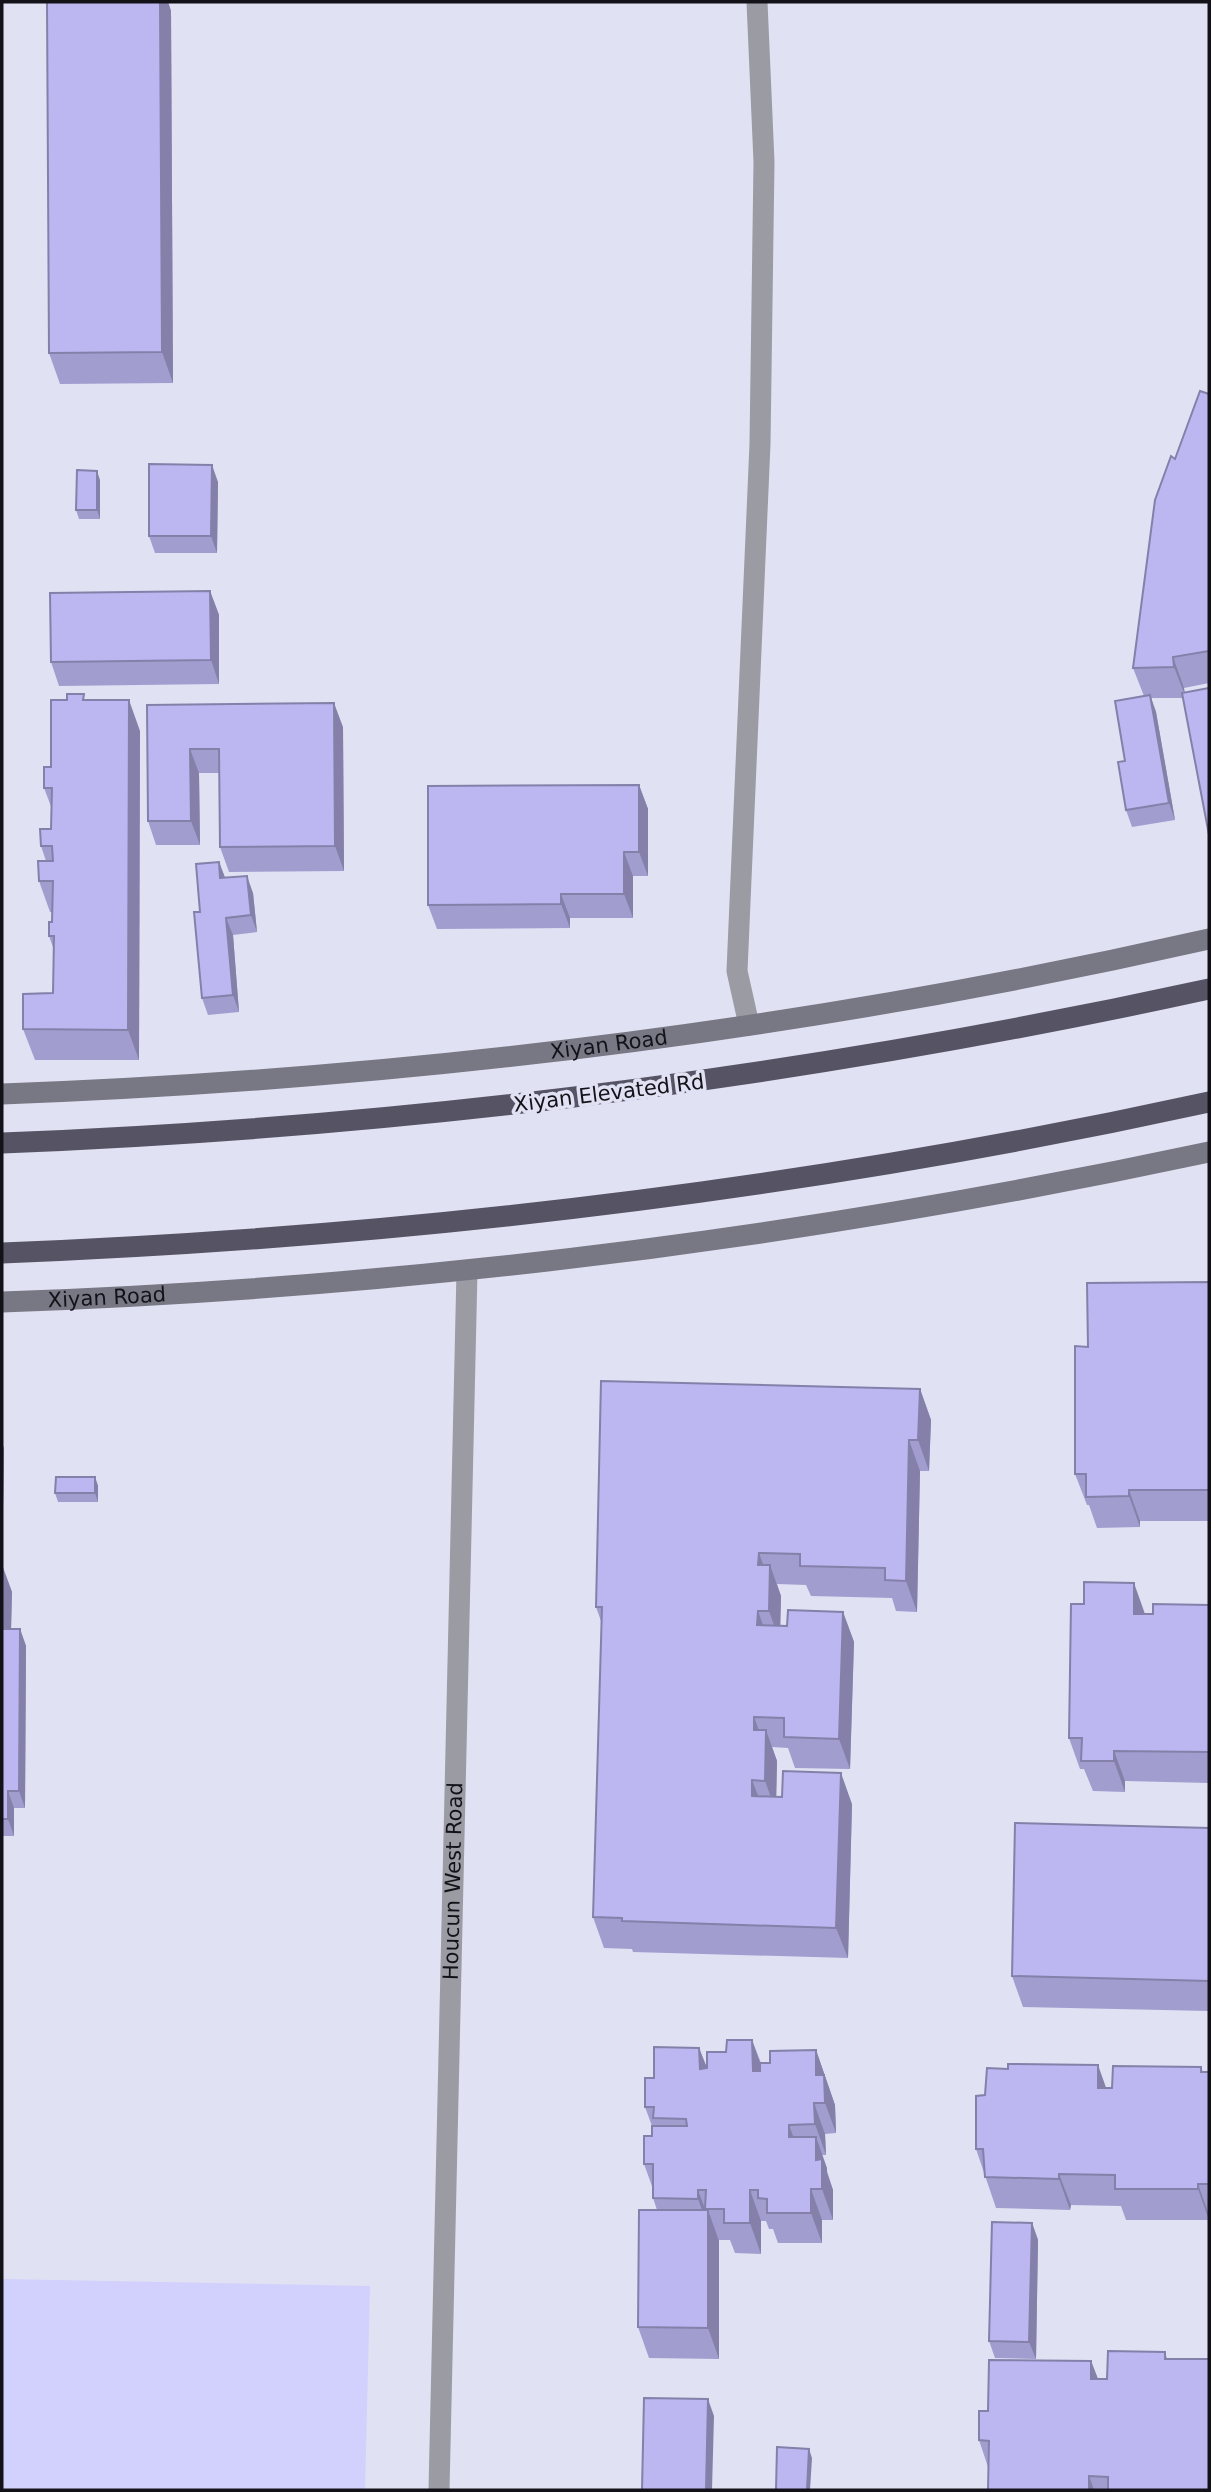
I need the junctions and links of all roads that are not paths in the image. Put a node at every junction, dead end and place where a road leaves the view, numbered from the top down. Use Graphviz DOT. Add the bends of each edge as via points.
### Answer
graph roads {
  1 [pos="757,2"];
  2 [pos="1209,939"];
  3 [pos="1209,989"];
  4 [pos="749,1025"];
  5 [pos="2,1094"];
  6 [pos="1209,1102"];
  7 [pos="2,1143"];
  8 [pos="1209,1152"];
  9 [pos="2,1253"];
  10 [pos="467,1270"];
  11 [pos="2,1302"];
  12 [pos="439,2490"];
  1 -- 4 [label="street" via="764,162 760,444 737,971"];
  2 -- 4 [label="main road, Xiyan Road" via="931,995"];
  3 -- 7 [label="highway, Xiyan Elevated Rd" via="930,1045 640,1090 349,1122"];
  4 -- 5 [label="main road, Xiyan Road" via="426,1065"];
  6 -- 9 [label="highway" via="923,1158 570,1210 257,1239"];
  8 -- 10 [label="main road, Xiyan Road" via="853,1219"];
  10 -- 11 [label="main road, Xiyan Road" via="265,1288"];
  10 -- 12 [label="street, Houcun West Road"];
}
